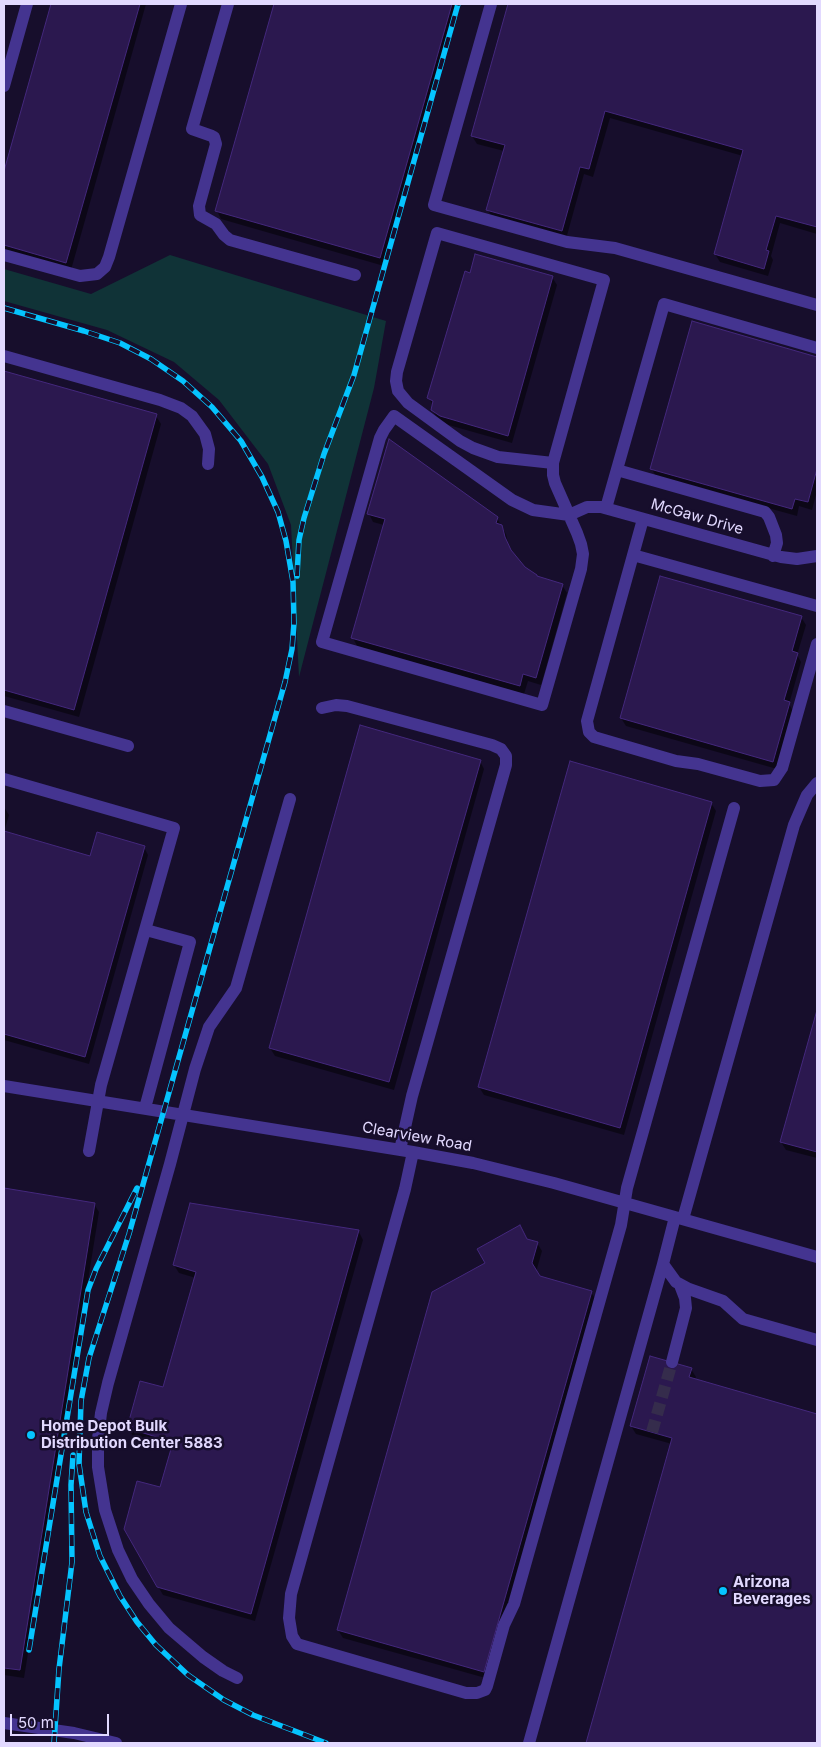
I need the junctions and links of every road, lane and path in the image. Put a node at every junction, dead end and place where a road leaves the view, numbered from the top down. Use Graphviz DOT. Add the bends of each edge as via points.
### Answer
graph roads {
  1 [pos="27,4"];
  2 [pos="181,4"];
  3 [pos="228,4"];
  4 [pos="491,4"];
  5 [pos="4,86"];
  6 [pos="4,255"];
  7 [pos="355,275"];
  8 [pos="817,305"];
  9 [pos="817,348"];
  10 [pos="4,356"];
  11 [pos="553,463"];
  12 [pos="208,464"];
  13 [pos="617,470"];
  14 [pos="606,508"];
  15 [pos="569,514"];
  16 [pos="643,519"];
  17 [pos="633,555"];
  18 [pos="773,556"];
  19 [pos="817,556"];
  20 [pos="817,606"];
  21 [pos="817,644"];
  22 [pos="322,708"];
  23 [pos="4,711"];
  24 [pos="128,746"];
  25 [pos="4,779"];
  26 [pos="817,783"];
  27 [pos="290,799"];
  28 [pos="734,808"];
  29 [pos="146,930"];
  30 [pos="4,1086"];
  31 [pos="98,1101"];
  32 [pos="145,1108"];
  33 [pos="183,1115"];
  34 [pos="400,1150"];
  35 [pos="89,1151"];
  36 [pos="414,1152"];
  37 [pos="624,1202"];
  38 [pos="679,1218"];
  39 [pos="817,1257"];
  40 [pos="663,1264"];
  41 [pos="680,1284"];
  42 [pos="817,1340"];
  43 [pos="672,1362"];
  44 [pos="237,1678"];
  45 [pos="4,1723"];
  46 [pos="116,1743"];
  47 [pos="529,1743"];
  1 -- 5 [label="street"];
  2 -- 6 [label="street" via="109,257 101,271 80,276"];
  3 -- 7 [label="street" via="192,130 212,136 216,144 199,206 200,215 216,224 230,240"];
  4 -- 8 [label="street" via="434,205 567,242 615,248"];
  9 -- 13 [label="street" via="664,304"];
  10 -- 12 [label="street" via="181,408 192,416 205,434"];
  11 -- 11 [label="street" via="604,280 436,232 396,377 400,395 473,448 498,457"];
  11 -- 15 [label="street" via="555,483"];
  13 -- 14 [label="street"];
  13 -- 18 [label="street" via="765,512 776,535"];
  14 -- 15 [label="street, McGaw Drive" via="588,507"];
  14 -- 16 [label="street, McGaw Drive"];
  15 -- 15 [label="street" via="581,544 582,565 542,704 322,642 380,438 394,416 512,500 533,510"];
  16 -- 17 [label="street"];
  16 -- 18 [label="street, McGaw Drive"];
  17 -- 20 [label="street"];
  17 -- 21 [label="street" via="588,716 587,728 597,739 673,761 698,764 760,781 774,780 782,768"];
  18 -- 19 [label="street, McGaw Drive" via="798,559"];
  22 -- 34 [label="street" via="347,706 492,746 501,749 506,756"];
  23 -- 24 [label="street"];
  25 -- 29 [label="street" via="174,828"];
  26 -- 38 [label="street" via="794,825"];
  27 -- 33 [label="street" via="238,983 209,1028"];
  28 -- 37 [label="street"];
  29 -- 31 [label="street"];
  29 -- 32 [label="street" via="190,942"];
  30 -- 31 [label="street, Clearview Road"];
  31 -- 32 [label="street, Clearview Road"];
  31 -- 35 [label="street"];
  32 -- 33 [label="street, Clearview Road"];
  33 -- 34 [label="street, Clearview Road"];
  33 -- 44 [label="street" via="104,1398 98,1467 112,1536 140,1592 180,1639"];
  34 -- 36 [label="street, Clearview Road"];
  36 -- 37 [label="street, Clearview Road" via="513,1172"];
  36 -- 37 [label="street" via="291,1594 289,1618 297,1644 466,1693 481,1692 487,1686 514,1604 621,1225"];
  37 -- 38 [label="street, Clearview Road"];
  38 -- 39 [label="street, Clearview Road"];
  38 -- 40 [label="street"];
  40 -- 41 [label="street"];
  40 -- 47 [label="street"];
  41 -- 42 [label="street" via="723,1301 743,1319"];
  41 -- 43 [label="street" via="686,1308"];
  45 -- 46 [label="street"];
}
